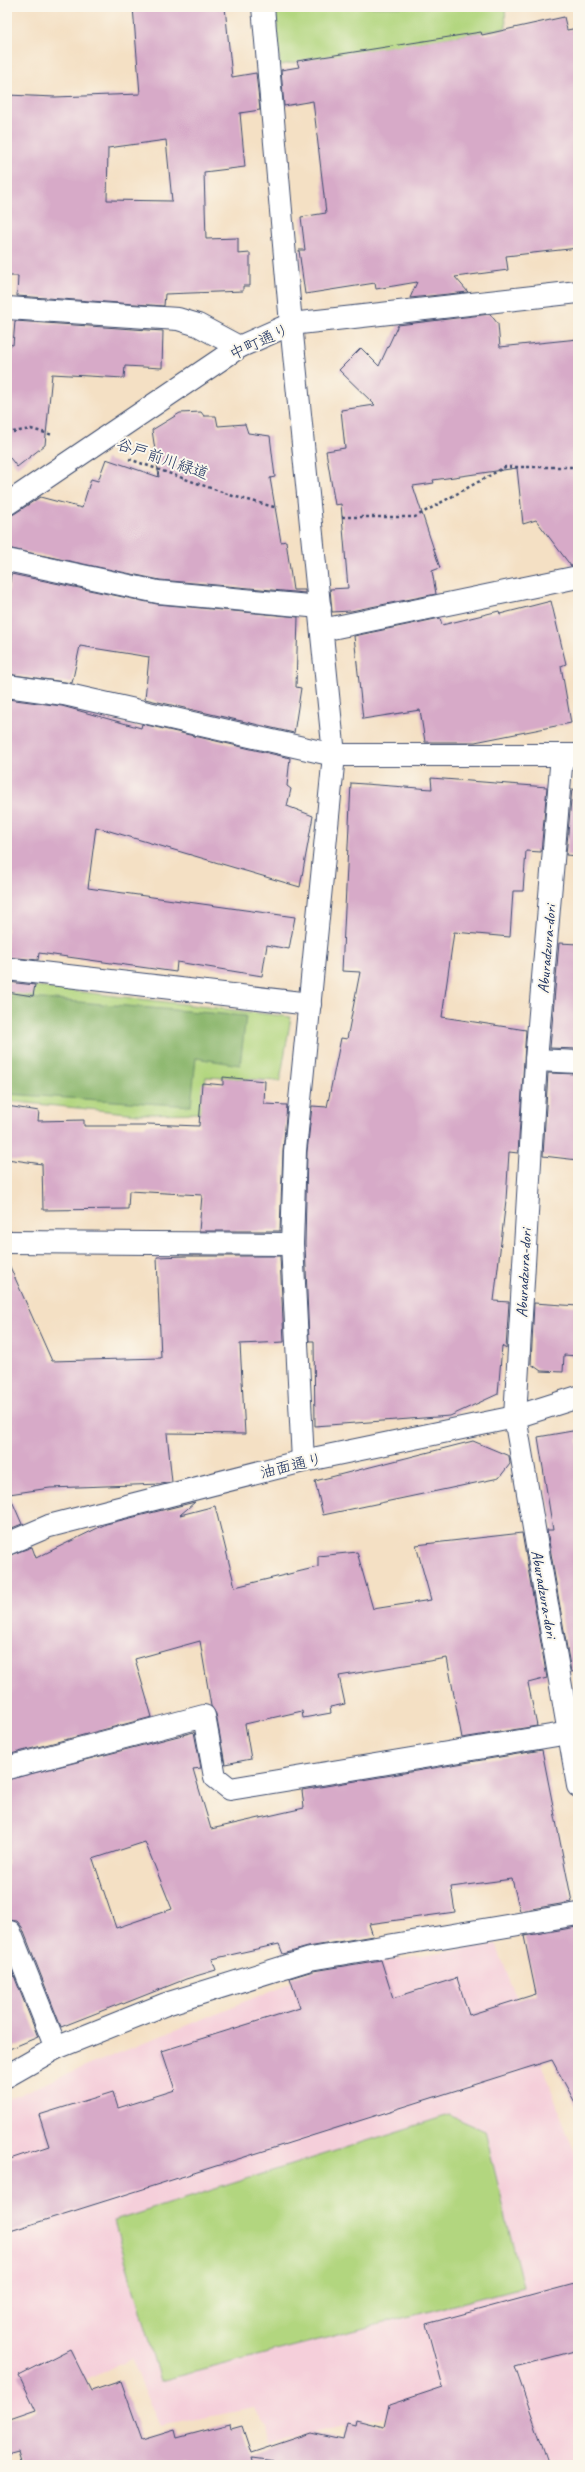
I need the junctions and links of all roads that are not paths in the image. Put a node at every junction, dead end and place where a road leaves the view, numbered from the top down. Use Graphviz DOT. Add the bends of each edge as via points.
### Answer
graph roads {
  1 [pos="263,7"];
  2 [pos="578,292"];
  3 [pos="7,308"];
  4 [pos="291,324"];
  5 [pos="239,347"];
  6 [pos="7,504"];
  7 [pos="7,560"];
  8 [pos="578,577"];
  9 [pos="320,607"];
  10 [pos="322,630"];
  11 [pos="7,686"];
  12 [pos="334,755"];
  13 [pos="570,755"];
  14 [pos="7,968"];
  15 [pos="310,1004"];
  16 [pos="536,1060"];
  17 [pos="578,1062"];
  18 [pos="7,1242"];
  19 [pos="292,1244"];
  20 [pos="578,1397"];
  21 [pos="515,1417"];
  22 [pos="303,1461"];
  23 [pos="7,1544"];
  24 [pos="570,1694"];
  25 [pos="569,1733"];
  26 [pos="7,1768"];
  27 [pos="578,1786"];
  28 [pos="578,1914"];
  29 [pos="7,1934"];
  30 [pos="56,2048"];
  31 [pos="7,2076"];
  1 -- 4 [label="street"];
  2 -- 4 [label="street, 中町通り"];
  3 -- 5 [label="street" via="178,319 198,325"];
  4 -- 5 [label="street, 中町通り"];
  4 -- 9 [label="street"];
  5 -- 6 [label="street, 中町通り"];
  7 -- 9 [label="street" via="158,592"];
  8 -- 10 [label="street"];
  9 -- 10 [label="street"];
  10 -- 12 [label="street"];
  11 -- 12 [label="street" via="64,694"];
  12 -- 13 [label="street"];
  12 -- 15 [label="street"];
  13 -- 16 [label="street, Aburadzura-dori"];
  14 -- 15 [label="street"];
  15 -- 19 [label="street" via="295,1151"];
  16 -- 17 [label="street"];
  16 -- 21 [label="street, Aburadzura-dori"];
  18 -- 19 [label="street"];
  19 -- 22 [label="street"];
  20 -- 21 [label="street, 油面通り"];
  21 -- 22 [label="street, 油面通り"];
  21 -- 24 [label="street, Aburadzura-dori"];
  22 -- 23 [label="street, 油面通り" via="49,1526"];
  24 -- 25 [label="street, Aburadzura-dori"];
  25 -- 26 [label="street" via="230,1790 215,1777 204,1716"];
  25 -- 27 [label="street, Aburadzura-dori"];
  28 -- 30 [label="street" via="310,1959 166,2004"];
  29 -- 30 [label="street" via="10,1932"];
  30 -- 31 [label="street"];
}
